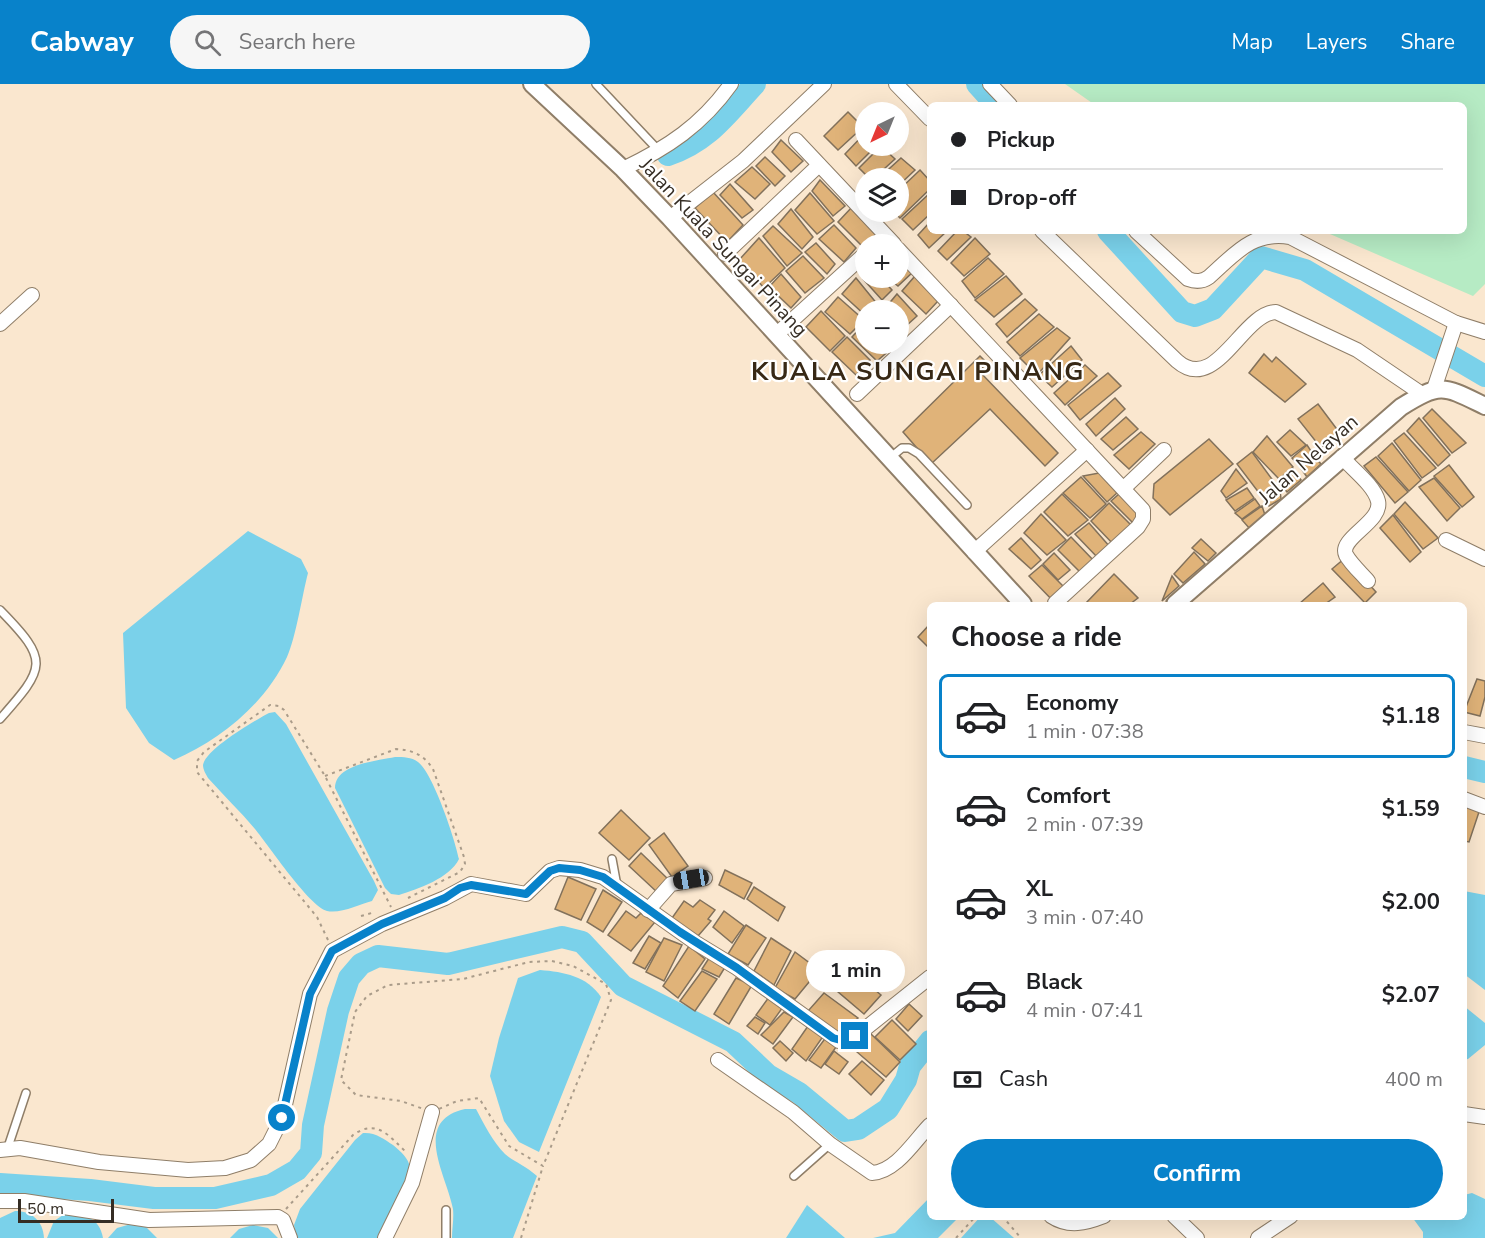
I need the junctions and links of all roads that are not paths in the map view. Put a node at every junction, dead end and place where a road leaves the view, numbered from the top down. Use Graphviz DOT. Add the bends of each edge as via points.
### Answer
graph roads {
  1 [pos="532,84"];
  2 [pos="596,84"];
  3 [pos="731,84"];
  4 [pos="824,84"];
  5 [pos="896,84"];
  6 [pos="990,84"];
  7 [pos="1007,102"];
  8 [pos="927,115"];
  9 [pos="796,140"];
  10 [pos="660,152"];
  11 [pos="819,165"];
  12 [pos="623,169"];
  13 [pos="670,218"];
  14 [pos="879,234"];
  15 [pos="1045,234"];
  16 [pos="1139,234"];
  17 [pos="1272,234"];
  18 [pos="1272,234"];
  19 [pos="725,254"];
  20 [pos="909,261"];
  21 [pos="855,263"];
  22 [pos="32,295"];
  23 [pos="951,305"];
  24 [pos="1456,323"];
  25 [pos="0,324"];
  26 [pos="1485,332"];
  27 [pos="777,334"];
  28 [pos="1428,392"];
  29 [pos="857,394"];
  30 [pos="1485,406"];
  31 [pos="1087,450"];
  32 [pos="1164,450"];
  33 [pos="1342,457"];
  34 [pos="889,459"];
  35 [pos="1124,488"];
  36 [pos="968,505"];
  37 [pos="1446,540"];
  38 [pos="974,552"];
  39 [pos="1485,559"];
  40 [pos="1368,581"];
  41 [pos="1021,602"];
  42 [pos="1056,602"];
  43 [pos="1177,602"];
  44 [pos="0,610"];
  45 [pos="0,719"];
  46 [pos="1467,733"];
  47 [pos="1485,736"];
  48 [pos="1467,800"];
  49 [pos="1485,807"];
  50 [pos="612,859"];
  51 [pos="705,878"];
  52 [pos="618,888"];
  53 [pos="648,910"];
  54 [pos="927,979"];
  55 [pos="718,1060"];
  56 [pos="26,1093"];
  57 [pos="432,1113"];
  58 [pos="1467,1114"];
  59 [pos="1485,1117"];
  60 [pos="927,1128"];
  61 [pos="830,1143"];
  62 [pos="4,1149"];
  63 [pos="794,1176"];
  64 [pos="0,1201"];
  65 [pos="446,1210"];
  66 [pos="1058,1220"];
  67 [pos="1090,1220"];
  68 [pos="1178,1220"];
  69 [pos="1286,1220"];
  70 [pos="290,1238"];
  71 [pos="385,1238"];
  72 [pos="446,1238"];
  73 [pos="1197,1238"];
  74 [pos="1258,1238"];
  1 -- 12 [label="street, Jalan Kuala Sungai Pinang"];
  2 -- 10 [label="lane"];
  3 -- 10 [label="street" via="706,116"];
  4 -- 13 [label="street" via="743,161"];
  5 -- 8 [label="street"];
  6 -- 7 [label="street"];
  9 -- 11 [label="street"];
  10 -- 12 [label="street"];
  11 -- 14 [label="street"];
  11 -- 19 [label="street"];
  12 -- 13 [label="street, Jalan Kuala Sungai Pinang"];
  13 -- 27 [label="street, Jalan Kuala Sungai Pinang"];
  15 -- 28 [label="street" via="1188,368 1211,365 1252,325 1273,312 1357,350"];
  16 -- 17 [label="street" via="1194,282 1209,277 1254,239"];
  18 -- 24 [label="street" via="1290,237"];
  20 -- 23 [label="street"];
  21 -- 27 [label="street"];
  22 -- 25 [label="street"];
  23 -- 29 [label="street"];
  23 -- 31 [label="street"];
  24 -- 26 [label="street"];
  24 -- 28 [label="street"];
  27 -- 34 [label="street, Jalan Kuala Sungai Pinang"];
  28 -- 30 [label="street" via="1455,392"];
  28 -- 33 [label="street, Jalan Nelayan" via="1389,416"];
  31 -- 35 [label="street"];
  31 -- 38 [label="street"];
  32 -- 35 [label="street"];
  33 -- 40 [label="street" via="1378,500 1375,515 1345,549"];
  33 -- 43 [label="street, Jalan Nelayan"];
  34 -- 36 [label="lane" via="902,448 914,450"];
  34 -- 38 [label="street, Jalan Kuala Sungai Pinang"];
  35 -- 42 [label="street" via="1143,510 1143,519"];
  37 -- 39 [label="street"];
  38 -- 41 [label="street, Jalan Kuala Sungai Pinang"];
  44 -- 45 [label="lane" via="30,643 37,657 25,691"];
  46 -- 47 [label="street"];
  48 -- 49 [label="street"];
  50 -- 52 [label="lane"];
  51 -- 53 [label="street" via="671,884"];
  52 -- 53 [label="street"];
  52 -- 62 [label="street" via="603,877 562,867 550,871 526,894 471,885 332,951 310,994 282,1118 269,1144 256,1158 225,1168 188,1170"];
  53 -- 54 [label="street" via="839,1041 861,1032"];
  55 -- 61 [label="street"];
  56 -- 62 [label="lane"];
  57 -- 71 [label="street" via="412,1183"];
  58 -- 59 [label="street"];
  60 -- 61 [label="street" via="890,1167 876,1173 863,1169"];
  61 -- 63 [label="lane"];
  64 -- 70 [label="street" via="24,1201 149,1220 278,1217"];
  65 -- 72 [label="lane"];
  66 -- 67 [label="street" via="1075,1224"];
  68 -- 73 [label="street"];
  69 -- 74 [label="street"];
}
